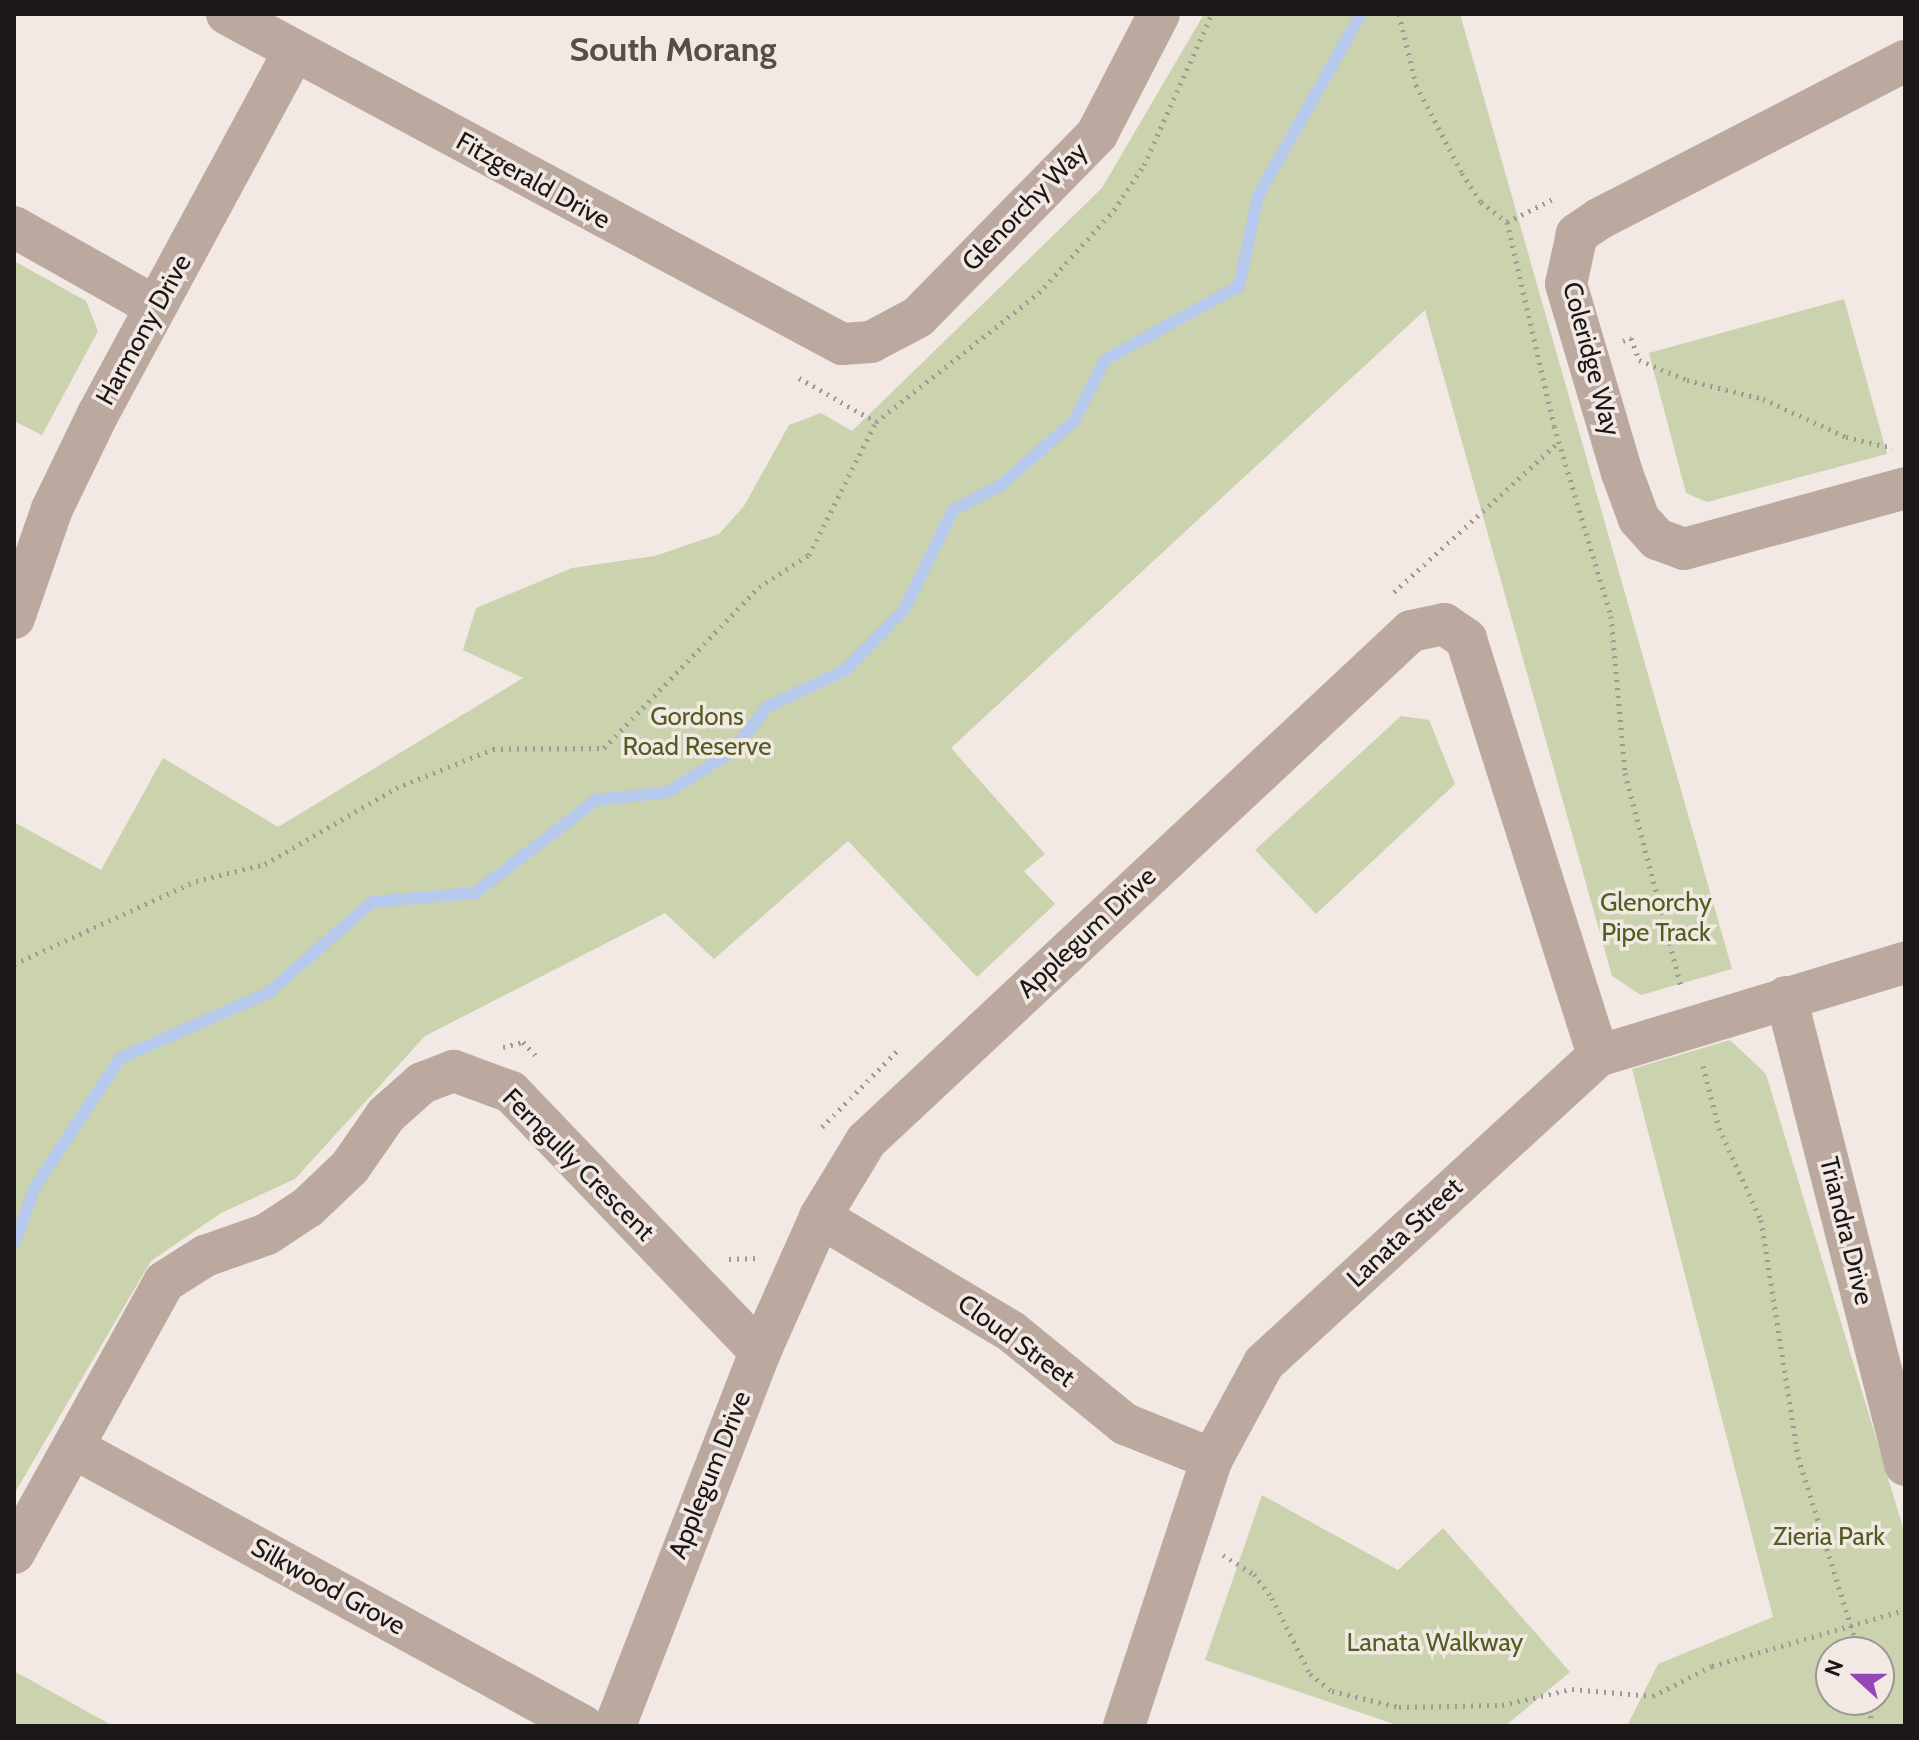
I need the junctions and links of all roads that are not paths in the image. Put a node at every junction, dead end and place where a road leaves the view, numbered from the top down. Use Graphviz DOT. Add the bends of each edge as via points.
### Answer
graph roads {
  1 [pos="227,14"];
  2 [pos="1159,14"];
  3 [pos="294,51"];
  4 [pos="1905,61"];
  5 [pos="14,227"];
  6 [pos="154,306"];
  7 [pos="842,344"];
  8 [pos="1905,488"];
  9 [pos="14,618"];
  10 [pos="1905,963"];
  11 [pos="1786,997"];
  12 [pos="1598,1056"];
  13 [pos="820,1217"];
  14 [pos="760,1352"];
  15 [pos="74,1448"];
  16 [pos="1212,1459"];
  17 [pos="1905,1465"];
  18 [pos="14,1553"];
  19 [pos="583,1726"];
  20 [pos="615,1726"];
  21 [pos="1124,1726"];
  1 -- 3 [label="street, Fitzgerald Drive"];
  2 -- 7 [label="street, Glenorchy Way" via="1097,134 918,317 871,342"];
  3 -- 6 [label="street, Harmony Drive"];
  3 -- 7 [label="street, Fitzgerald Drive"];
  4 -- 8 [label="street, Coleridge Way" via="1577,234 1566,284 1622,473 1639,519 1657,539 1684,549"];
  5 -- 6 [label="street"];
  6 -- 9 [label="street, Harmony Drive" via="52,509"];
  10 -- 11 [label="street, Lanata Street"];
  11 -- 12 [label="street, Lanata Street"];
  11 -- 17 [label="street, Triandra Drive"];
  12 -- 13 [label="street, Applegum Drive" via="1466,639 1444,624 1411,631 1370,664 866,1141"];
  12 -- 16 [label="street, Lanata Street" via="1264,1363"];
  13 -- 14 [label="street, Applegum Drive"];
  13 -- 16 [label="street, Cloud Street" via="1012,1332 1125,1424"];
  14 -- 15 [label="street, Ferngully Crescent" via="511,1092 485,1077 454,1071 422,1083 308,1207 267,1234 205,1256 164,1282"];
  14 -- 20 [label="street, Applegum Drive"];
  15 -- 18 [label="street, Ferngully Crescent"];
  15 -- 19 [label="street, Silkwood Grove"];
  16 -- 21 [label="street, Lanata Street"];
}
